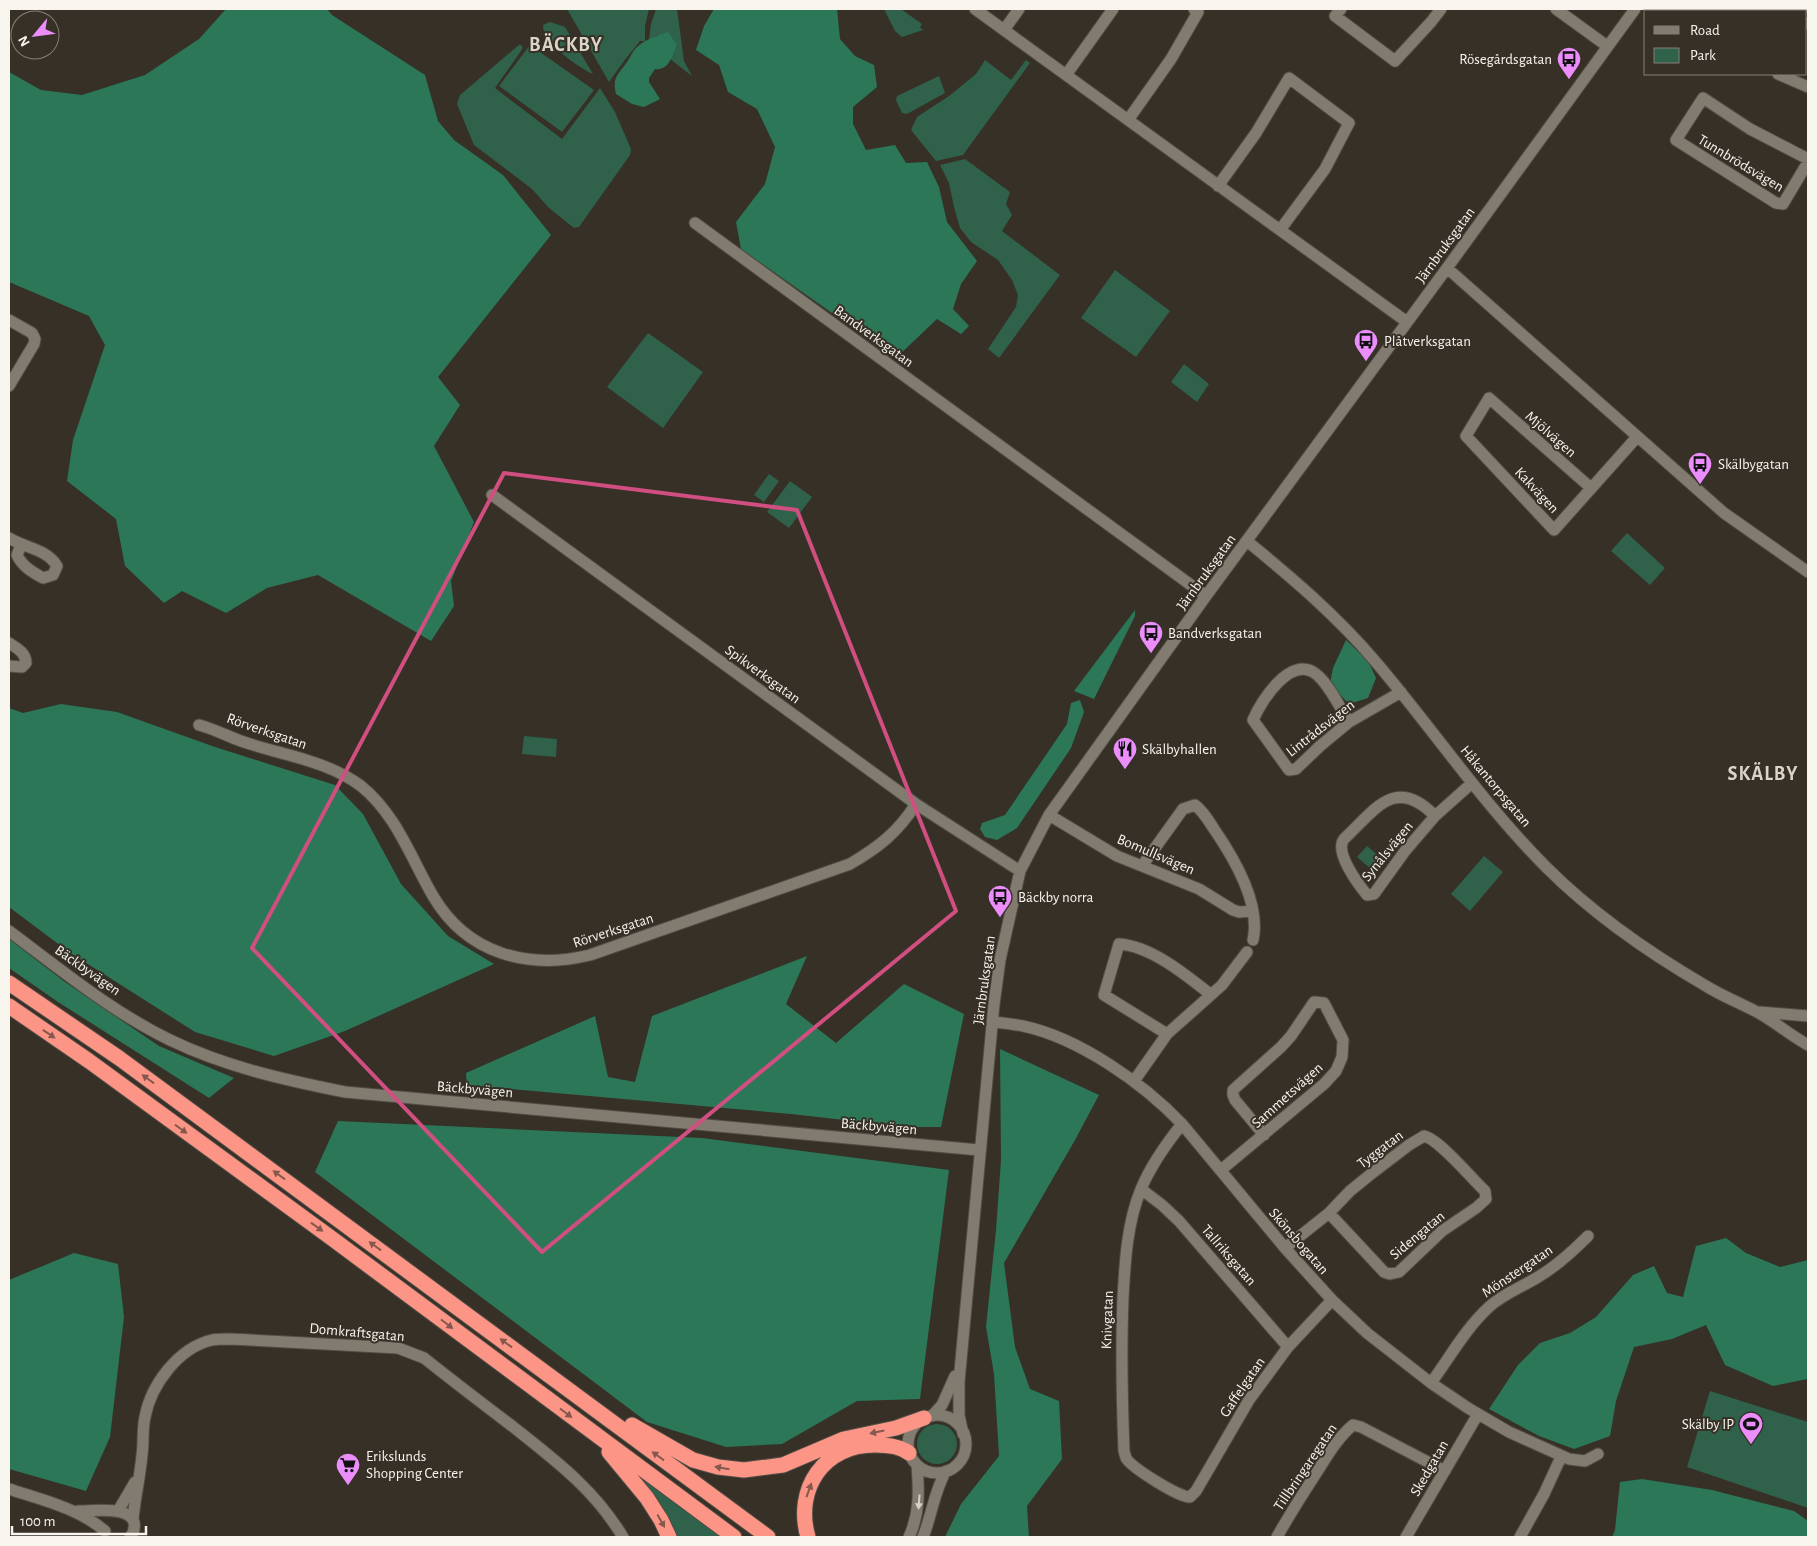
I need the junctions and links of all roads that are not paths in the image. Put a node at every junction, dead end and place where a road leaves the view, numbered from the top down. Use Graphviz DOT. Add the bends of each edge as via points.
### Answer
graph roads {
  1 [pos="975,9"];
  2 [pos="1019,9"];
  3 [pos="1113,9"];
  4 [pos="1194,9"];
  5 [pos="1341,9"];
  6 [pos="1441,9"];
  7 [pos="1556,9"];
  8 [pos="1635,9"];
  9 [pos="1004,30"];
  10 [pos="1607,46"];
  11 [pos="1066,75"];
  12 [pos="1780,75"];
  13 [pos="1808,87"];
  14 [pos="1128,120"];
  15 [pos="1808,160"];
  16 [pos="1218,186"];
  17 [pos="695,223"];
  18 [pos="1280,230"];
  19 [pos="1447,268"];
  20 [pos="9,320"];
  21 [pos="1407,322"];
  22 [pos="9,386"];
  23 [pos="1492,401"];
  24 [pos="1637,437"];
  25 [pos="1591,488"];
  26 [pos="492,496"];
  27 [pos="9,538"];
  28 [pos="1247,542"];
  29 [pos="21,545"];
  30 [pos="1808,572"];
  31 [pos="1206,596"];
  32 [pos="9,643"];
  33 [pos="9,666"];
  34 [pos="1401,692"];
  35 [pos="1349,722"];
  36 [pos="199,724"];
  37 [pos="1472,783"];
  38 [pos="916,804"];
  39 [pos="1049,815"];
  40 [pos="1435,816"];
  41 [pos="1142,866"];
  42 [pos="1020,871"];
  43 [pos="1253,910"];
  44 [pos="9,931"];
  45 [pos="1253,940"];
  46 [pos="1247,952"];
  47 [pos="9,983"];
  48 [pos="1210,994"];
  49 [pos="9,1006"];
  50 [pos="1756,1012"];
  51 [pos="1808,1016"];
  52 [pos="993,1022"];
  53 [pos="1167,1034"];
  54 [pos="1808,1045"];
  55 [pos="1134,1081"];
  56 [pos="1182,1124"];
  57 [pos="1264,1135"];
  58 [pos="979,1150"];
  59 [pos="1221,1170"];
  60 [pos="1141,1189"];
  61 [pos="1484,1200"];
  62 [pos="1329,1213"];
  63 [pos="1588,1236"];
  64 [pos="1285,1248"];
  65 [pos="1332,1300"];
  66 [pos="963,1342"];
  67 [pos="1288,1347"];
  68 [pos="1431,1383"];
  69 [pos="597,1411"];
  70 [pos="1478,1414"];
  71 [pos="928,1417"];
  72 [pos="963,1434"];
  73 [pos="602,1440"];
  74 [pos="1598,1454"];
  75 [pos="1561,1457"];
  76 [pos="913,1459"];
  77 [pos="946,1471"];
  78 [pos="1444,1471"];
  79 [pos="138,1476"];
  80 [pos="9,1489"];
  81 [pos="1187,1497"];
  82 [pos="76,1511"];
  83 [pos="116,1512"];
  84 [pos="133,1519"];
  85 [pos="107,1534"];
  86 [pos="130,1537"];
  87 [pos="623,1537"];
  88 [pos="669,1537"];
  89 [pos="734,1537"];
  90 [pos="768,1537"];
  91 [pos="808,1537"];
  92 [pos="909,1537"];
  93 [pos="923,1537"];
  94 [pos="1278,1537"];
  95 [pos="1406,1537"];
  96 [pos="1520,1537"];
  1 -- 9 [label="street"];
  2 -- 9 [label="street"];
  3 -- 11 [label="street"];
  4 -- 14 [label="street" via="1198,12 1171,59"];
  5 -- 6 [label="street" via="1334,16 1395,61"];
  7 -- 10 [label="street"];
  8 -- 10 [label="street, Järnbruksgatan"];
  9 -- 11 [label="street"];
  10 -- 19 [label="street, Järnbruksgatan"];
  11 -- 14 [label="street"];
  12 -- 13 [label="street"];
  14 -- 16 [label="street"];
  15 -- 15 [label="street, Tunnbrödsvägen" via="1703,98 1676,140 1776,203 1783,204"];
  16 -- 18 [label="street"];
  16 -- 18 [label="street" via="1256,133 1289,78 1349,123 1325,169"];
  17 -- 31 [label="street, Bandverksgatan"];
  18 -- 21 [label="street"];
  19 -- 21 [label="street, Järnbruksgatan"];
  19 -- 24 [label="street"];
  20 -- 22 [label="street" via="32,333 35,339"];
  21 -- 28 [label="street, Järnbruksgatan"];
  23 -- 25 [label="street, Mjölvägen"];
  23 -- 25 [label="street, Kakvägen" via="1489,398 1466,436 1554,530"];
  24 -- 25 [label="street, Kakvägen"];
  24 -- 30 [label="street" via="1724,513"];
  26 -- 38 [label="street, Spikverksgatan"];
  27 -- 29 [label="street"];
  28 -- 31 [label="street, Järnbruksgatan"];
  28 -- 34 [label="street, Håkantorpsgatan" via="1343,625"];
  31 -- 39 [label="street, Järnbruksgatan"];
  32 -- 33 [label="street" via="20,650 26,662 22,667"];
  34 -- 35 [label="street, Lintrådsvägen"];
  34 -- 37 [label="street, Håkantorpsgatan"];
  35 -- 35 [label="street, Lintrådsvägen" via="1322,680 1307,670 1294,670 1281,680 1262,701 1253,720 1289,770 1296,769"];
  36 -- 38 [label="street, Rörverksgatan" via="324,766 355,782 390,818 448,917 473,940 522,959 559,961 590,955 850,864 882,844"];
  37 -- 40 [label="street, Synålsvägen"];
  37 -- 50 [label="street, Håkantorpsgatan" via="1547,868 1601,914 1654,953"];
  38 -- 42 [label="street, Spikverksgatan"];
  39 -- 41 [label="street, Bomullsvägen" via="1117,856"];
  39 -- 42 [label="street, Järnbruksgatan"];
  40 -- 40 [label="street, Synålsvägen" via="1374,894 1367,895 1341,852 1342,843 1382,803 1393,798 1415,799"];
  41 -- 43 [label="street, Bomullsvägen" via="1199,889 1233,910"];
  41 -- 43 [label="street" via="1183,809 1195,805 1232,856"];
  42 -- 52 [label="street, Järnbruksgatan" via="1000,960"];
  43 -- 45 [label="street"];
  44 -- 58 [label="street, Bäckbyvägen" via="97,996 169,1040 248,1070 298,1083 355,1093"];
  46 -- 48 [label="street" via="1222,985"];
  69 -- 47 [label="highway, one-way" via="119,1058"];
  48 -- 53 [label="street"];
  48 -- 53 [label="street" via="1161,959 1119,944 1104,995"];
  49 -- 73 [label="highway, one-way" via="90,1061"];
  50 -- 51 [label="street, Håkantorpsgatan"];
  50 -- 54 [label="street, Håkantorpsgatan"];
  52 -- 55 [label="street, Skönsbogatan" via="1025,1026 1068,1042"];
  52 -- 58 [label="street, Järnbruksgatan"];
  53 -- 55 [label="street"];
  55 -- 56 [label="street, Skönsbogatan"];
  56 -- 59 [label="street, Skönsbogatan"];
  56 -- 60 [label="street, Knivgatan" via="1159,1154"];
  57 -- 57 [label="street, Sammetsvägen" via="1336,1071 1342,1056 1343,1040 1324,1003 1314,1002 1282,1047 1232,1090 1235,1100"];
  57 -- 59 [label="street, Sammetsvägen"];
  58 -- 66 [label="street, Järnbruksgatan"];
  59 -- 64 [label="street, Skönsbogatan"];
  60 -- 67 [label="street, Tallriksgatan" via="1178,1221"];
  60 -- 81 [label="street, Knivgatan" via="1125,1260 1121,1382 1124,1451 1132,1464"];
  61 -- 62 [label="street, Sidengatan" via="1442,1231 1399,1272 1390,1274 1384,1272"];
  61 -- 62 [label="street, Tyggatan" via="1485,1191 1449,1154 1424,1136 1350,1191"];
  62 -- 64 [label="street, Tyggatan"];
  63 -- 68 [label="street, Mönstergatan" via="1549,1270 1490,1306 1471,1325"];
  64 -- 65 [label="street, Skönsbogatan"];
  65 -- 67 [label="street, Gaffelgatan"];
  65 -- 68 [label="street, Skönsbogatan" via="1366,1333"];
  66 -- 71 [label="street, Järnbruksgatan" via="951,1388 942,1405"];
  66 -- 72 [label="street, Järnbruksgatan" via="958,1411"];
  67 -- 81 [label="street, Gaffelgatan" via="1249,1400 1196,1491"];
  68 -- 70 [label="street, Skönsbogatan"];
  71 -- 69 [label="highway, one-way" via="844,1440 783,1465 744,1470 718,1468 693,1460 611,1412"];
  90 -- 69 [label="highway, one-way"];
  70 -- 75 [label="street, Skönsbogatan"];
  70 -- 78 [label="street, Skedgatan"];
  71 -- 72 [label="street" via="942,1416 952,1420"];
  71 -- 76 [label="street" via="911,1431 908,1446"];
  72 -- 77 [label="street" via="964,1452 954,1467"];
  73 -- 88 [label="highway, one-way" via="612,1458 650,1503"];
  73 -- 89 [label="highway"];
  74 -- 75 [label="street, Skönsbogatan" via="1585,1460"];
  75 -- 96 [label="street"];
  76 -- 77 [label="street" via="930,1472"];
  91 -- 76 [label="highway, one-way" via="804,1513 808,1489 831,1459 866,1445 892,1446 902,1449"];
  76 -- 92 [label="street, one-way" via="919,1496"];
  77 -- 93 [label="street" via="938,1486"];
  78 -- 94 [label="street, Tillbringaregatan" via="1353,1425 1329,1453"];
  78 -- 95 [label="street, Skedgatan"];
  79 -- 83 [label="street, Domkraftsgatan"];
  79 -- 84 [label="street, Domkraftsgatan"];
  79 -- 87 [label="street, Domkraftsgatan" via="145,1415 153,1392 170,1367 211,1340 231,1338 398,1348 424,1358 565,1468 598,1502"];
  80 -- 82 [label="street"];
  82 -- 83 [label="street"];
  82 -- 85 [label="street"];
  83 -- 84 [label="street" via="124,1512"];
  83 -- 85 [label="street, Domkraftsgatan" via="106,1519"];
  84 -- 86 [label="street, Domkraftsgatan" via="135,1526"];
}
